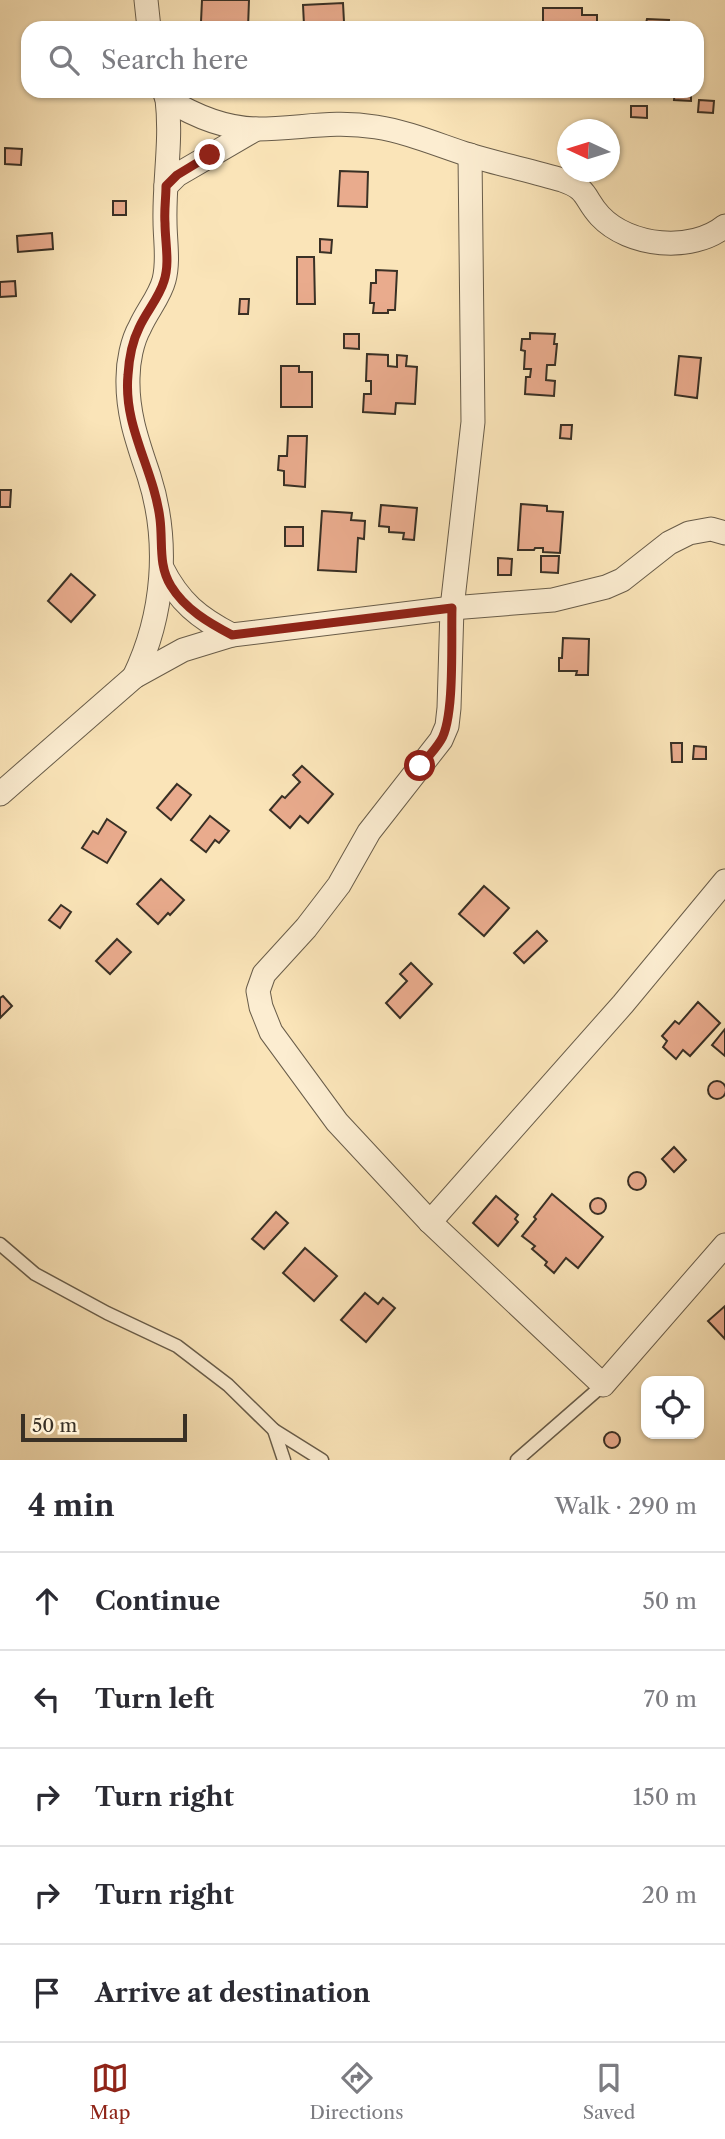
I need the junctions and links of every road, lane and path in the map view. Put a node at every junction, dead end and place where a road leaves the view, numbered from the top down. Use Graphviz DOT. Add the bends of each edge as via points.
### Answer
graph roads {
  1 [pos="146,0"];
  2 [pos="148,21"];
  3 [pos="166,98"];
  4 [pos="169,98"];
  5 [pos="256,129"];
  6 [pos="470,155"];
  7 [pos="166,186"];
  8 [pos="725,226"];
  9 [pos="725,533"];
  10 [pos="162,568"];
  11 [pos="452,608"];
  12 [pos="232,635"];
  13 [pos="134,677"];
  14 [pos="0,794"];
  15 [pos="725,881"];
  16 [pos="430,1222"];
  17 [pos="0,1244"];
  18 [pos="725,1245"];
  19 [pos="603,1385"];
  20 [pos="275,1430"];
  21 [pos="284,1460"];
  22 [pos="322,1460"];
  23 [pos="517,1460"];
  1 -- 2 [label="street"];
  3 -- 7 [label="street" via="170,124"];
  4 -- 5 [label="street" via="206,119"];
  5 -- 6 [label="street" via="353,124"];
  5 -- 7 [label="street"];
  6 -- 8 [label="street" via="577,185 598,215 618,232 649,242 682,243"];
  6 -- 11 [label="street" via="473,422"];
  7 -- 10 [label="street" via="164,281 139,328 128,376 129,412 160,515"];
  9 -- 11 [label="street" via="711,529 689,533 606,587 553,600"];
  10 -- 12 [label="street" via="193,611"];
  10 -- 13 [label="street" via="154,622"];
  11 -- 12 [label="street"];
  11 -- 16 [label="street" via="449,708 441,740 369,832 339,885 306,929 264,974 258,991 271,1032 337,1122"];
  12 -- 13 [label="street" via="183,650"];
  13 -- 14 [label="street"];
  15 -- 16 [label="street"];
  16 -- 19 [label="street"];
  17 -- 20 [label="lane" via="35,1275 177,1346 228,1385"];
  18 -- 19 [label="street"];
  19 -- 23 [label="lane"];
  20 -- 21 [label="lane"];
  20 -- 22 [label="lane"];
}
